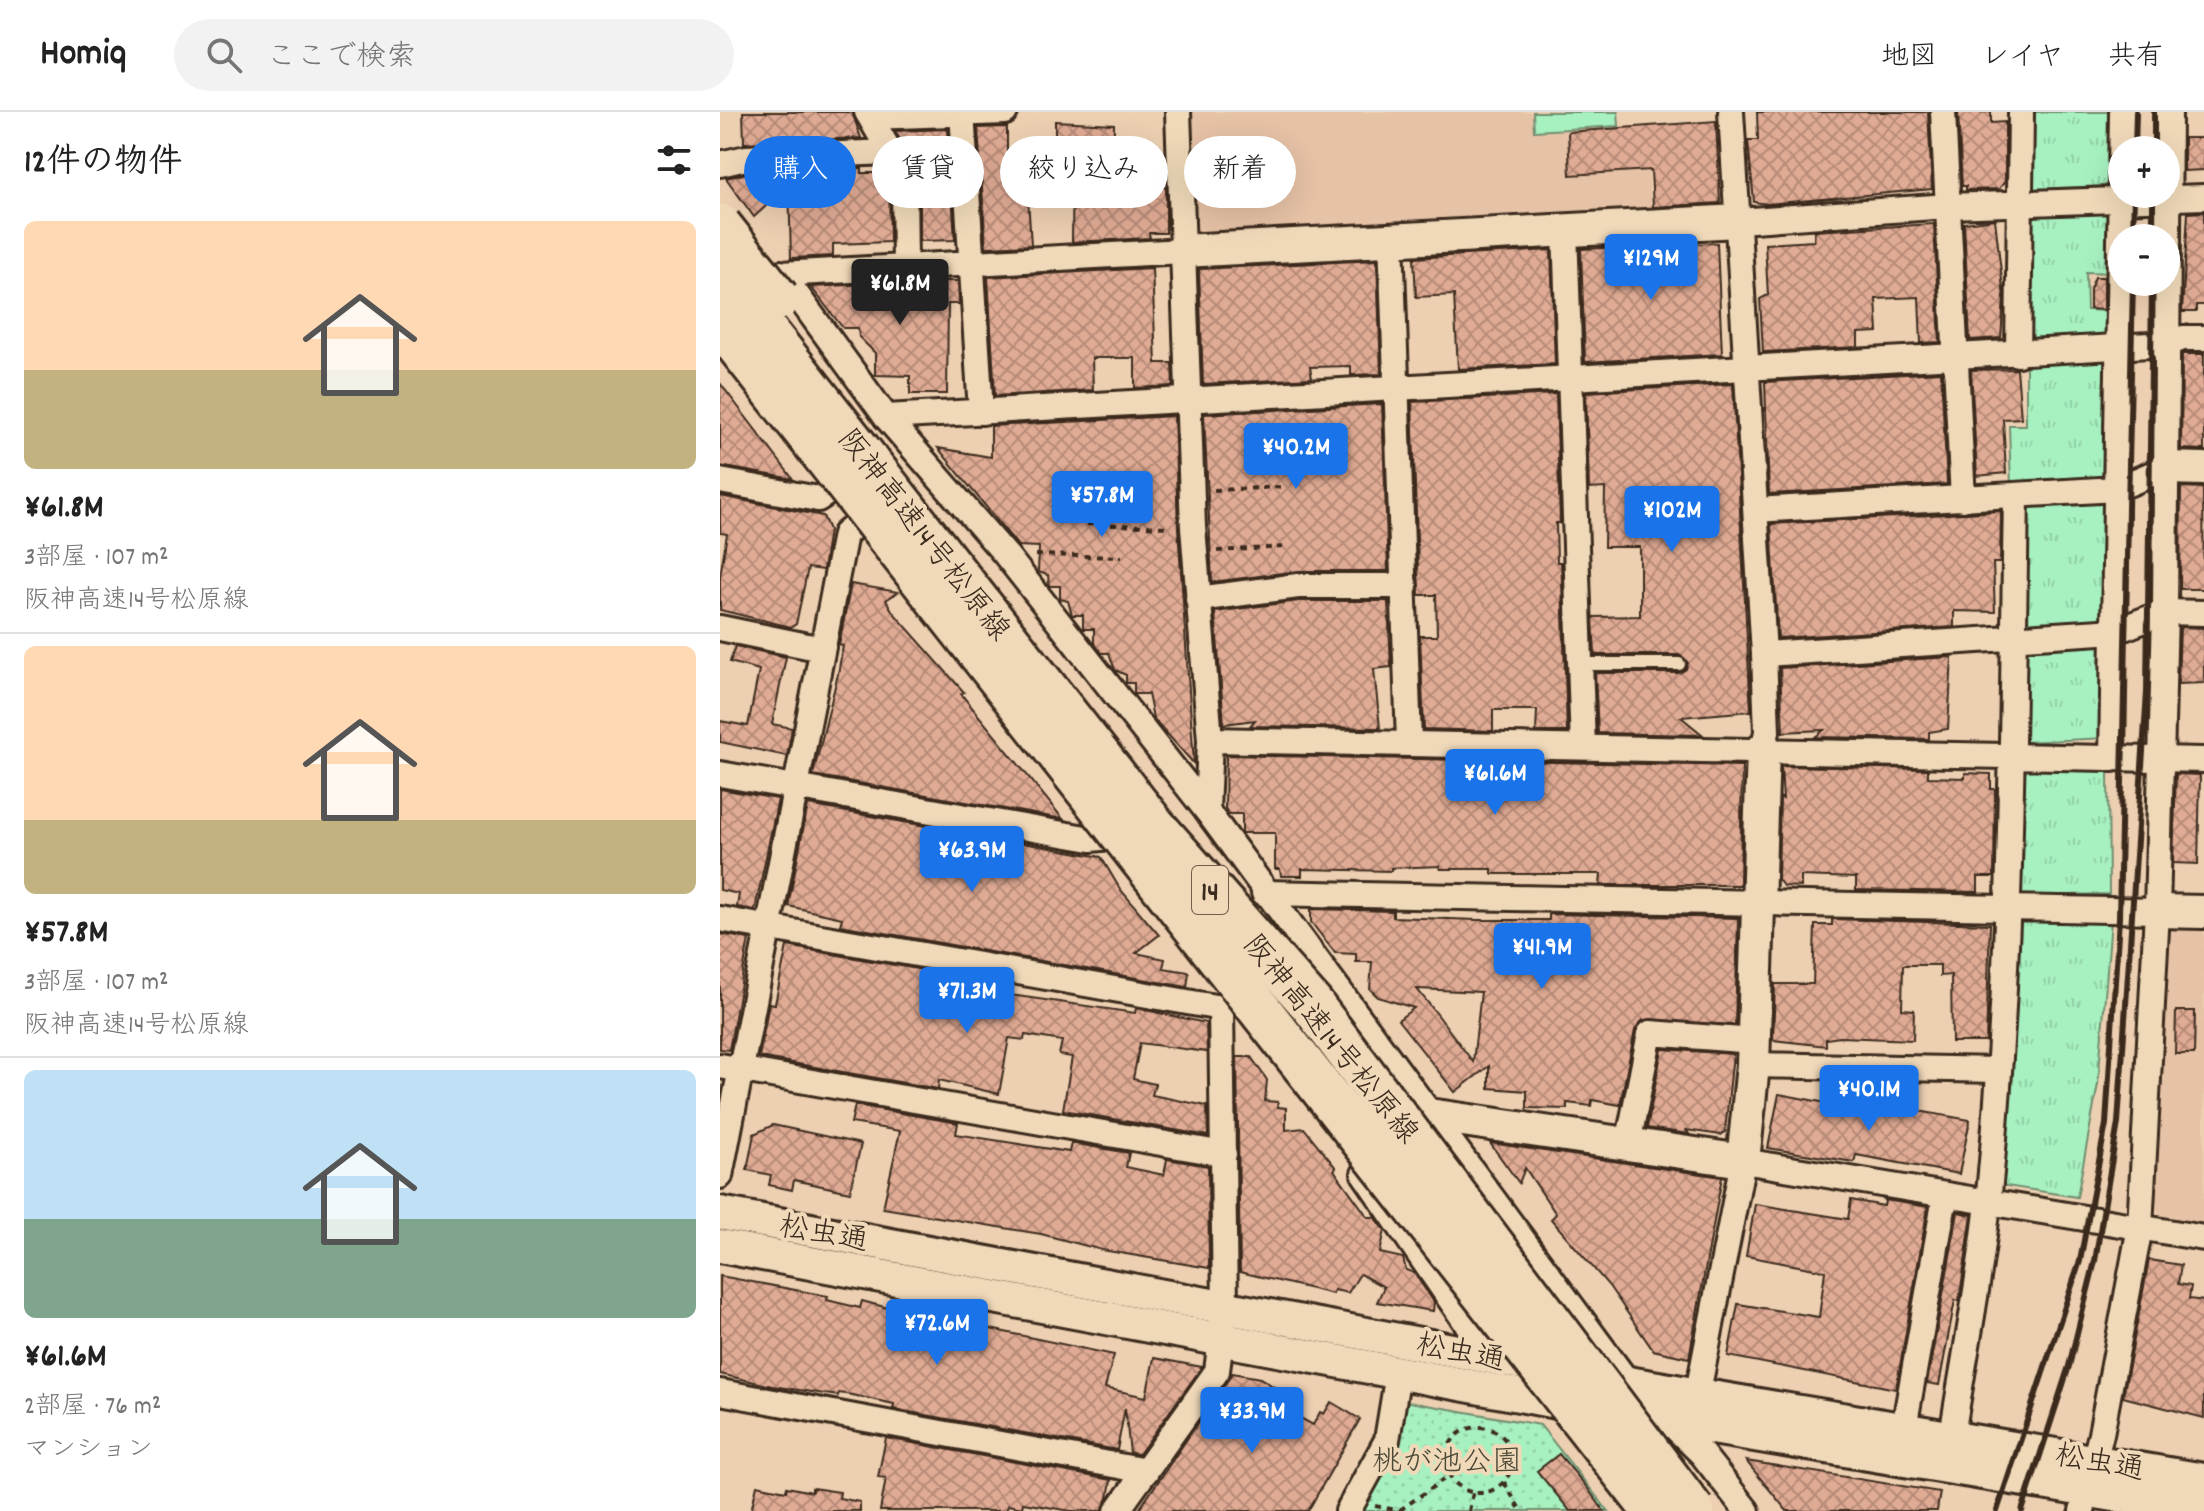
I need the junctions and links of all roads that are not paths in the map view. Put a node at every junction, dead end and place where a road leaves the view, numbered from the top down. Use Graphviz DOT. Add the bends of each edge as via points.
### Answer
graph roads {
  1 [pos="1005,112"];
  2 [pos="1178,112"];
  3 [pos="1731,112"];
  4 [pos="1943,112"];
  5 [pos="2021,112"];
  6 [pos="2122,112"];
  7 [pos="2169,112"];
  8 [pos="962,113"];
  9 [pos="869,114"];
  10 [pos="881,136"];
  11 [pos="2122,136"];
  12 [pos="2169,136"];
  13 [pos="872,153"];
  14 [pos="720,164"];
  15 [pos="2204,197"];
  16 [pos="2180,198"];
  17 [pos="720,201"];
  18 [pos="2108,201"];
  19 [pos="2022,205"];
  20 [pos="1948,206"];
  21 [pos="904,208"];
  22 [pos="2121,208"];
  23 [pos="2169,208"];
  24 [pos="1738,221"];
  25 [pos="720,226"];
  26 [pos="1565,230"];
  27 [pos="1391,238"];
  28 [pos="1183,251"];
  29 [pos="976,264"];
  30 [pos="905,268"];
  31 [pos="720,273"];
  32 [pos="781,274"];
  33 [pos="720,308"];
  34 [pos="720,323"];
  35 [pos="2204,338"];
  36 [pos="720,341"];
  37 [pos="2167,344"];
  38 [pos="2118,345"];
  39 [pos="2018,354"];
  40 [pos="1955,358"];
  41 [pos="1746,369"];
  42 [pos="1571,380"];
  43 [pos="1395,387"];
  44 [pos="1187,401"];
  45 [pos="981,412"];
  46 [pos="886,417"];
  47 [pos="2166,468"];
  48 [pos="2204,469"];
  49 [pos="720,481"];
  50 [pos="836,487"];
  51 [pos="2116,489"];
  52 [pos="2016,496"];
  53 [pos="1963,499"];
  54 [pos="1756,510"];
  55 [pos="861,521"];
  56 [pos="1405,586"];
  57 [pos="1198,599"];
  58 [pos="2165,612"];
  59 [pos="2204,613"];
  60 [pos="720,628"];
  61 [pos="2116,631"];
  62 [pos="2014,640"];
  63 [pos="822,649"];
  64 [pos="1764,654"];
  65 [pos="1582,664"];
  66 [pos="1679,664"];
  67 [pos="1210,740"];
  68 [pos="1409,742"];
  69 [pos="1583,747"];
  70 [pos="1763,749"];
  71 [pos="2014,757"];
  72 [pos="2112,759"];
  73 [pos="2159,759"];
  74 [pos="2204,760"];
  75 [pos="720,774"];
  76 [pos="796,789"];
  77 [pos="1207,811"];
  78 [pos="1111,837"];
  79 [pos="1259,885"];
  80 [pos="1757,904"];
  81 [pos="2008,909"];
  82 [pos="2157,911"];
  83 [pos="2204,912"];
  84 [pos="720,919"];
  85 [pos="770,929"];
  86 [pos="1219,970"];
  87 [pos="1229,1002"];
  88 [pos="1312,1005"];
  89 [pos="1754,1053"];
  90 [pos="732,1068"];
  91 [pos="1998,1070"];
  92 [pos="1429,1115"];
  93 [pos="1628,1144"];
  94 [pos="1224,1154"];
  95 [pos="1743,1161"];
  96 [pos="720,1176"];
  97 [pos="1945,1197"];
  98 [pos="1988,1205"];
  99 [pos="720,1213"];
  100 [pos="2140,1227"];
  101 [pos="2204,1238"];
  102 [pos="720,1246"];
  103 [pos="1225,1306"];
  104 [pos="1223,1341"];
  105 [pos="1489,1356"];
  106 [pos="1398,1373"];
  107 [pos="1626,1382"];
  108 [pos="720,1392"];
  109 [pos="1698,1392"];
  110 [pos="1551,1401"];
  111 [pos="1666,1419"];
  112 [pos="1904,1428"];
  113 [pos="1952,1436"];
  114 [pos="1146,1471"];
  115 [pos="2204,1480"];
  116 [pos="2088,1487"];
  117 [pos="2204,1510"];
  118 [pos="1117,1511"];
  119 [pos="1348,1511"];
  120 [pos="1638,1511"];
  121 [pos="1654,1511"];
  122 [pos="1693,1511"];
  123 [pos="1747,1511"];
  1 -- 8 [label="street"];
  2 -- 28 [label="street"];
  3 -- 24 [label="street"];
  4 -- 20 [label="street"];
  5 -- 19 [label="street"];
  6 -- 11 [label="street"];
  7 -- 12 [label="street"];
  8 -- 9 [label="street"];
  8 -- 29 [label="street"];
  9 -- 10 [label="street"];
  13 -- 14 [label="street" via="746,158"];
  15 -- 16 [label="street"];
  17 -- 32 [label="street"];
  18 -- 19 [label="street"];
  19 -- 20 [label="street"];
  19 -- 39 [label="street"];
  20 -- 24 [label="street"];
  20 -- 40 [label="street"];
  21 -- 30 [label="street"];
  22 -- 38 [label="street"];
  23 -- 37 [label="street"];
  24 -- 26 [label="street"];
  24 -- 41 [label="street"];
  25 -- 88 [label="highway, bridge" via="1162,789 1247,902"];
  26 -- 27 [label="street"];
  26 -- 42 [label="street"];
  27 -- 28 [label="street"];
  27 -- 43 [label="street"];
  28 -- 29 [label="street"];
  28 -- 44 [label="street"];
  29 -- 30 [label="street"];
  29 -- 45 [label="street"];
  30 -- 32 [label="street"];
  31 -- 88 [label="highway, 阪神高速14号松原線 / 14, bridge" via="1154,826"];
  32 -- 33 [label="street"];
  32 -- 46 [label="street"];
  34 -- 121 [label="highway, 阪神高速14号松原線 / 14, bridge"];
  35 -- 37 [label="street"];
  36 -- 50 [label="street"];
  37 -- 38 [label="street"];
  37 -- 47 [label="street"];
  38 -- 39 [label="street"];
  38 -- 51 [label="street"];
  39 -- 40 [label="street"];
  40 -- 41 [label="street"];
  40 -- 53 [label="street"];
  41 -- 42 [label="street"];
  41 -- 54 [label="street"];
  42 -- 43 [label="street"];
  42 -- 65 [label="street"];
  43 -- 44 [label="street"];
  43 -- 56 [label="street"];
  44 -- 45 [label="street"];
  44 -- 57 [label="street"];
  45 -- 46 [label="street"];
  46 -- 77 [label="street" via="1006,555"];
  47 -- 48 [label="street"];
  47 -- 51 [label="street"];
  47 -- 58 [label="street"];
  49 -- 50 [label="street" via="818,499"];
  50 -- 55 [label="street"];
  51 -- 52 [label="street"];
  51 -- 61 [label="street"];
  52 -- 53 [label="street"];
  52 -- 62 [label="street"];
  53 -- 54 [label="street"];
  54 -- 64 [label="street"];
  55 -- 63 [label="street" via="845,534"];
  55 -- 78 [label="street"];
  56 -- 57 [label="street" via="1298,586"];
  56 -- 68 [label="street"];
  57 -- 67 [label="street"];
  58 -- 59 [label="street"];
  58 -- 61 [label="street"];
  58 -- 73 [label="street"];
  60 -- 63 [label="street"];
  61 -- 62 [label="street"];
  61 -- 72 [label="street"];
  62 -- 64 [label="street"];
  62 -- 71 [label="street"];
  63 -- 76 [label="street"];
  64 -- 70 [label="street"];
  65 -- 66 [label="lane"];
  65 -- 69 [label="street"];
  67 -- 68 [label="street"];
  67 -- 77 [label="street"];
  68 -- 69 [label="street"];
  69 -- 70 [label="street"];
  70 -- 71 [label="street"];
  70 -- 80 [label="street"];
  71 -- 72 [label="street"];
  71 -- 81 [label="street"];
  72 -- 73 [label="street"];
  73 -- 74 [label="street"];
  73 -- 82 [label="street"];
  75 -- 76 [label="street"];
  76 -- 78 [label="street" via="1091,839"];
  76 -- 85 [label="street"];
  77 -- 79 [label="street"];
  78 -- 86 [label="street"];
  79 -- 80 [label="street"];
  79 -- 86 [label="street"];
  79 -- 87 [label="street"];
  79 -- 92 [label="street"];
  80 -- 81 [label="street"];
  80 -- 89 [label="street"];
  81 -- 82 [label="street"];
  81 -- 91 [label="street"];
  82 -- 83 [label="street"];
  82 -- 100 [label="street"];
  84 -- 85 [label="street"];
  85 -- 87 [label="street"];
  85 -- 90 [label="street"];
  86 -- 87 [label="street"];
  87 -- 94 [label="street"];
  87 -- 105 [label="street" via="1453,1298"];
  88 -- 122 [label="highway, 阪神高速14号松原線 / 14, bridge"];
  89 -- 91 [label="street"];
  89 -- 93 [label="street" via="1650,1033"];
  89 -- 95 [label="street"];
  90 -- 94 [label="street"];
  90 -- 96 [label="street"];
  91 -- 98 [label="street"];
  92 -- 93 [label="street"];
  92 -- 107 [label="street"];
  93 -- 95 [label="street"];
  94 -- 103 [label="street"];
  95 -- 97 [label="street"];
  95 -- 109 [label="street"];
  97 -- 98 [label="street"];
  97 -- 112 [label="street"];
  98 -- 100 [label="street"];
  98 -- 113 [label="street"];
  99 -- 103 [label="street, 松虫通"];
  100 -- 101 [label="street"];
  100 -- 116 [label="street"];
  102 -- 104 [label="street, 松虫通"];
  103 -- 104 [label="street"];
  103 -- 105 [label="street, 松虫通"];
  104 -- 106 [label="street, 松虫通"];
  104 -- 114 [label="street" via="1217,1371"];
  105 -- 107 [label="street, 松虫通"];
  106 -- 110 [label="street, 松虫通"];
  106 -- 119 [label="street" via="1387,1440"];
  107 -- 109 [label="street, 松虫通"];
  107 -- 111 [label="street"];
  108 -- 114 [label="street"];
  109 -- 112 [label="street, 松虫通"];
  110 -- 111 [label="street, 松虫通"];
  110 -- 120 [label="street"];
  111 -- 116 [label="street, 松虫通"];
  111 -- 123 [label="street"];
  112 -- 113 [label="street, 松虫通"];
  113 -- 116 [label="street, 松虫通"];
  114 -- 118 [label="street"];
  115 -- 116 [label="street, 松虫通"];
  116 -- 117 [label="street, 松虫通"];
}
